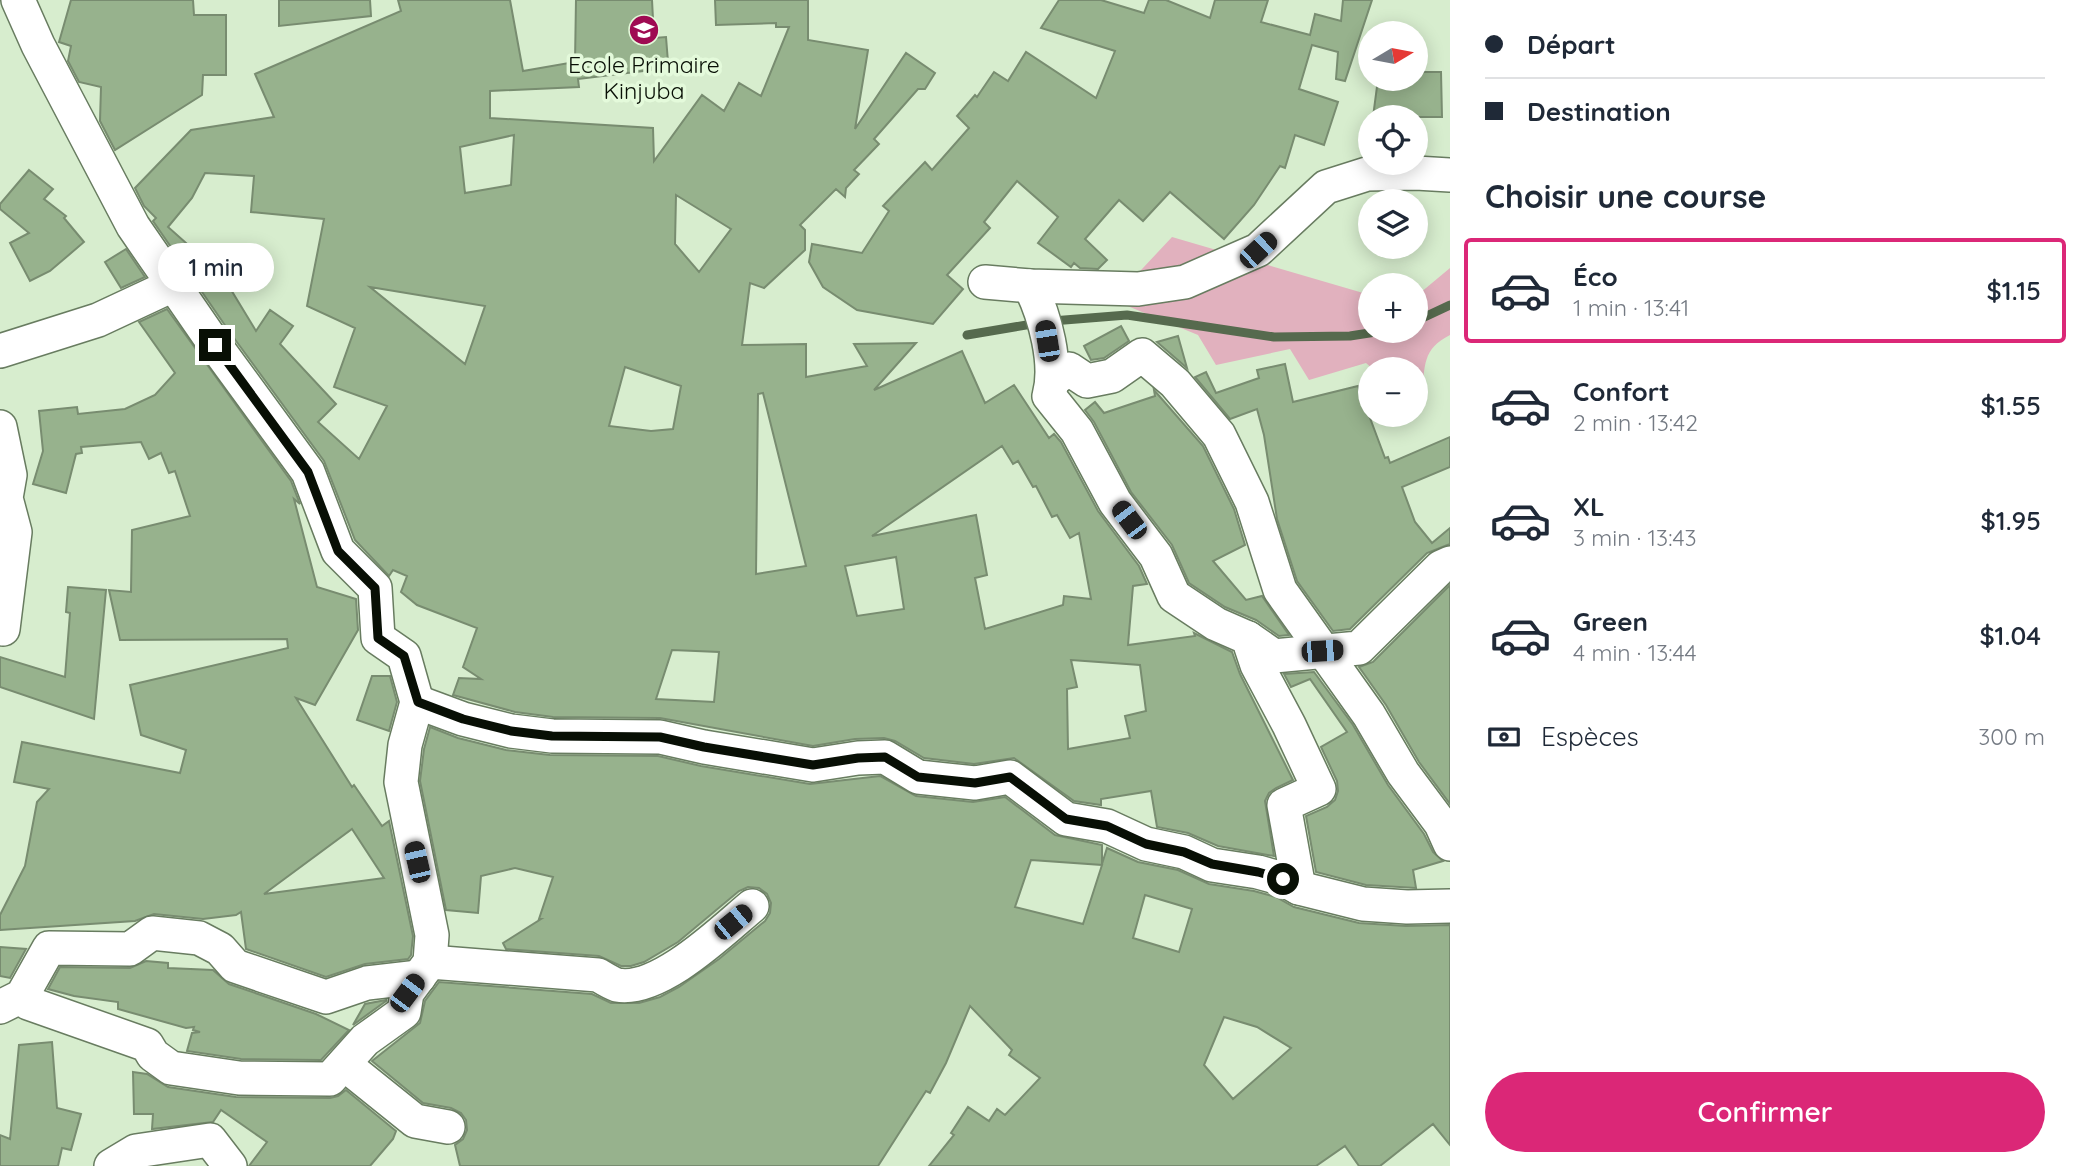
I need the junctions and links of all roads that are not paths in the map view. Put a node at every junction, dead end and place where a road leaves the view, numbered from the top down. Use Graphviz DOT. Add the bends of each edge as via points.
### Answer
graph roads {
  1 [pos="18,0"];
  2 [pos="1450,176"];
  3 [pos="985,282"];
  4 [pos="173,285"];
  5 [pos="1030,286"];
  6 [pos="0,351"];
  7 [pos="1053,380"];
  8 [pos="0,427"];
  9 [pos="1450,563"];
  10 [pos="3,629"];
  11 [pos="1248,638"];
  12 [pos="1322,651"];
  13 [pos="418,702"];
  14 [pos="1450,844"];
  15 [pos="1298,888"];
  16 [pos="752,906"];
  17 [pos="1450,906"];
  18 [pos="425,969"];
  19 [pos="11,1002"];
  20 [pos="344,1064"];
  21 [pos="447,1127"];
  22 [pos="111,1166"];
  23 [pos="230,1166"];
  1 -- 4 [label="street" via="133,226"];
  2 -- 5 [label="street" via="1367,174 1326,187 1258,250 1185,282 1138,289"];
  3 -- 5 [label="street"];
  4 -- 6 [label="street" via="99,320"];
  4 -- 13 [label="street" via="308,472 338,551 375,588 378,638 404,656"];
  5 -- 7 [label="street" via="1044,321"];
  7 -- 11 [label="street" via="1049,396 1077,431 1115,502 1156,556 1174,596 1216,624"];
  7 -- 12 [label="street" via="1069,369 1087,381 1112,376 1142,355 1174,383 1219,435 1252,502 1280,590"];
  8 -- 10 [label="street" via="9,475 6,498 15,532"];
  9 -- 12 [label="street" via="1441,566 1359,648"];
  11 -- 12 [label="street" via="1274,656"];
  11 -- 15 [label="street" via="1319,789 1284,805"];
  12 -- 14 [label="street" via="1369,715"];
  13 -- 15 [label="street" via="511,731 660,737 813,765 885,757 918,777 975,783 1010,777 1066,819 1107,826 1146,844 1283,879"];
  13 -- 18 [label="street" via="405,745 401,782 432,935"];
  15 -- 17 [label="street" via="1363,904"];
  16 -- 18 [label="street" via="674,970 643,983 618,985 598,975"];
  18 -- 19 [label="street" via="326,997 235,966 220,949 200,938 152,933 130,949 49,948"];
  18 -- 20 [label="street" via="407,993 404,1012 365,1040"];
  19 -- 20 [label="street" via="28,1003 148,1045 153,1055 171,1068 239,1078 298,1080 330,1079"];
  20 -- 21 [label="street" via="415,1121"];
  22 -- 23 [label="street" via="136,1152 210,1140"];
}
